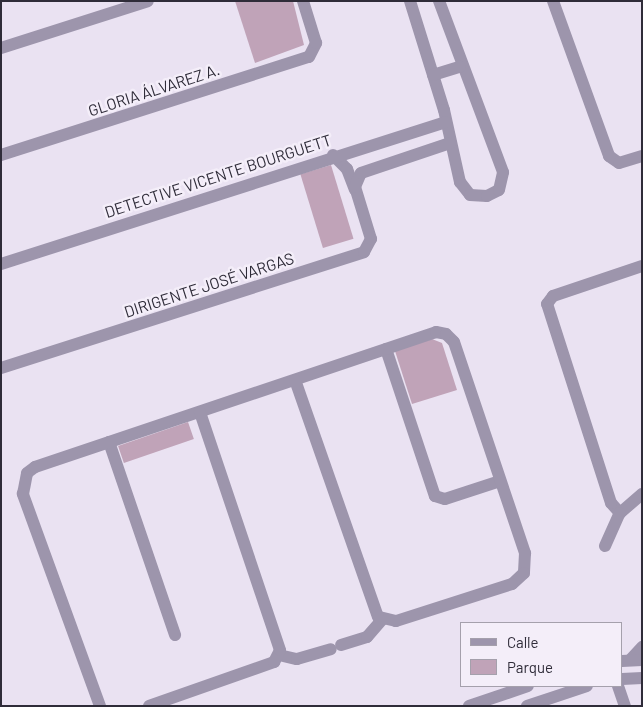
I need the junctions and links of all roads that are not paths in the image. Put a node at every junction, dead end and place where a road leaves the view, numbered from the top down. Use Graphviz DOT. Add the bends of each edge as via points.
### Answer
graph roads {
  1 [pos="148,1"];
  2 [pos="303,1"];
  3 [pos="410,1"];
  4 [pos="439,1"];
  5 [pos="554,1"];
  6 [pos="1,48"];
  7 [pos="460,67"];
  8 [pos="433,75"];
  9 [pos="446,122"];
  10 [pos="450,144"];
  11 [pos="1,155"];
  12 [pos="333,155"];
  13 [pos="642,156"];
  14 [pos="356,193"];
  15 [pos="1,264"];
  16 [pos="642,266"];
  17 [pos="386,349"];
  18 [pos="1,368"];
  19 [pos="295,380"];
  20 [pos="200,412"];
  21 [pos="109,442"];
  22 [pos="500,481"];
  23 [pos="642,494"];
  24 [pos="620,513"];
  25 [pos="605,546"];
  26 [pos="382,620"];
  27 [pos="175,635"];
  28 [pos="642,647"];
  29 [pos="279,655"];
  30 [pos="631,660"];
  31 [pos="642,678"];
  32 [pos="623,679"];
  33 [pos="525,687"];
  34 [pos="547,687"];
  35 [pos="584,687"];
  36 [pos="618,687"];
  37 [pos="546,699"];
  38 [pos="100,706"];
  39 [pos="149,706"];
  40 [pos="469,706"];
  41 [pos="526,706"];
  42 [pos="625,706"];
  1 -- 6 [label="street"];
  2 -- 11 [label="street, GLORIA ÁLVAREZ A." via="314,50 305,58"];
  3 -- 8 [label="street"];
  4 -- 7 [label="street"];
  5 -- 13 [label="street" via="609,156 619,163"];
  7 -- 8 [label="street"];
  7 -- 10 [label="street" via="500,163 504,180 499,190 482,198 465,191"];
  8 -- 9 [label="street"];
  9 -- 10 [label="street"];
  9 -- 12 [label="street, DETECTIVE VICENTE BOURGUETT"];
  10 -- 14 [label="street, DIRIGENTE JOSÉ VARGAS" via="369,168 358,177"];
  12 -- 14 [label="street, DIRIGENTE JOSÉ VARGAS" via="347,170"];
  12 -- 15 [label="street, DETECTIVE VICENTE BOURGUETT"];
  14 -- 18 [label="street, DIRIGENTE JOSÉ VARGAS" via="371,239 364,252"];
  16 -- 24 [label="street" via="553,296 547,304 611,503"];
  17 -- 19 [label="street"];
  17 -- 22 [label="street" via="436,332 452,339"];
  17 -- 22 [label="street" via="435,496 445,499"];
  19 -- 20 [label="street"];
  19 -- 26 [label="street" via="372,609"];
  20 -- 21 [label="street"];
  20 -- 29 [label="street"];
  21 -- 27 [label="street"];
  21 -- 38 [label="street" via="35,467 24,477 22,488"];
  22 -- 26 [label="street" via="526,562 521,578 396,621"];
  23 -- 24 [label="street"];
  24 -- 25 [label="street"];
  26 -- 29 [label="street" via="373,633 336,647 297,659"];
  28 -- 30 [label="street"];
  29 -- 39 [label="street" via="274,662"];
  31 -- 32 [label="street"];
  33 -- 40 [label="street"];
  34 -- 37 [label="street"];
  35 -- 37 [label="street"];
  36 -- 42 [label="street"];
  37 -- 41 [label="street"];
}
